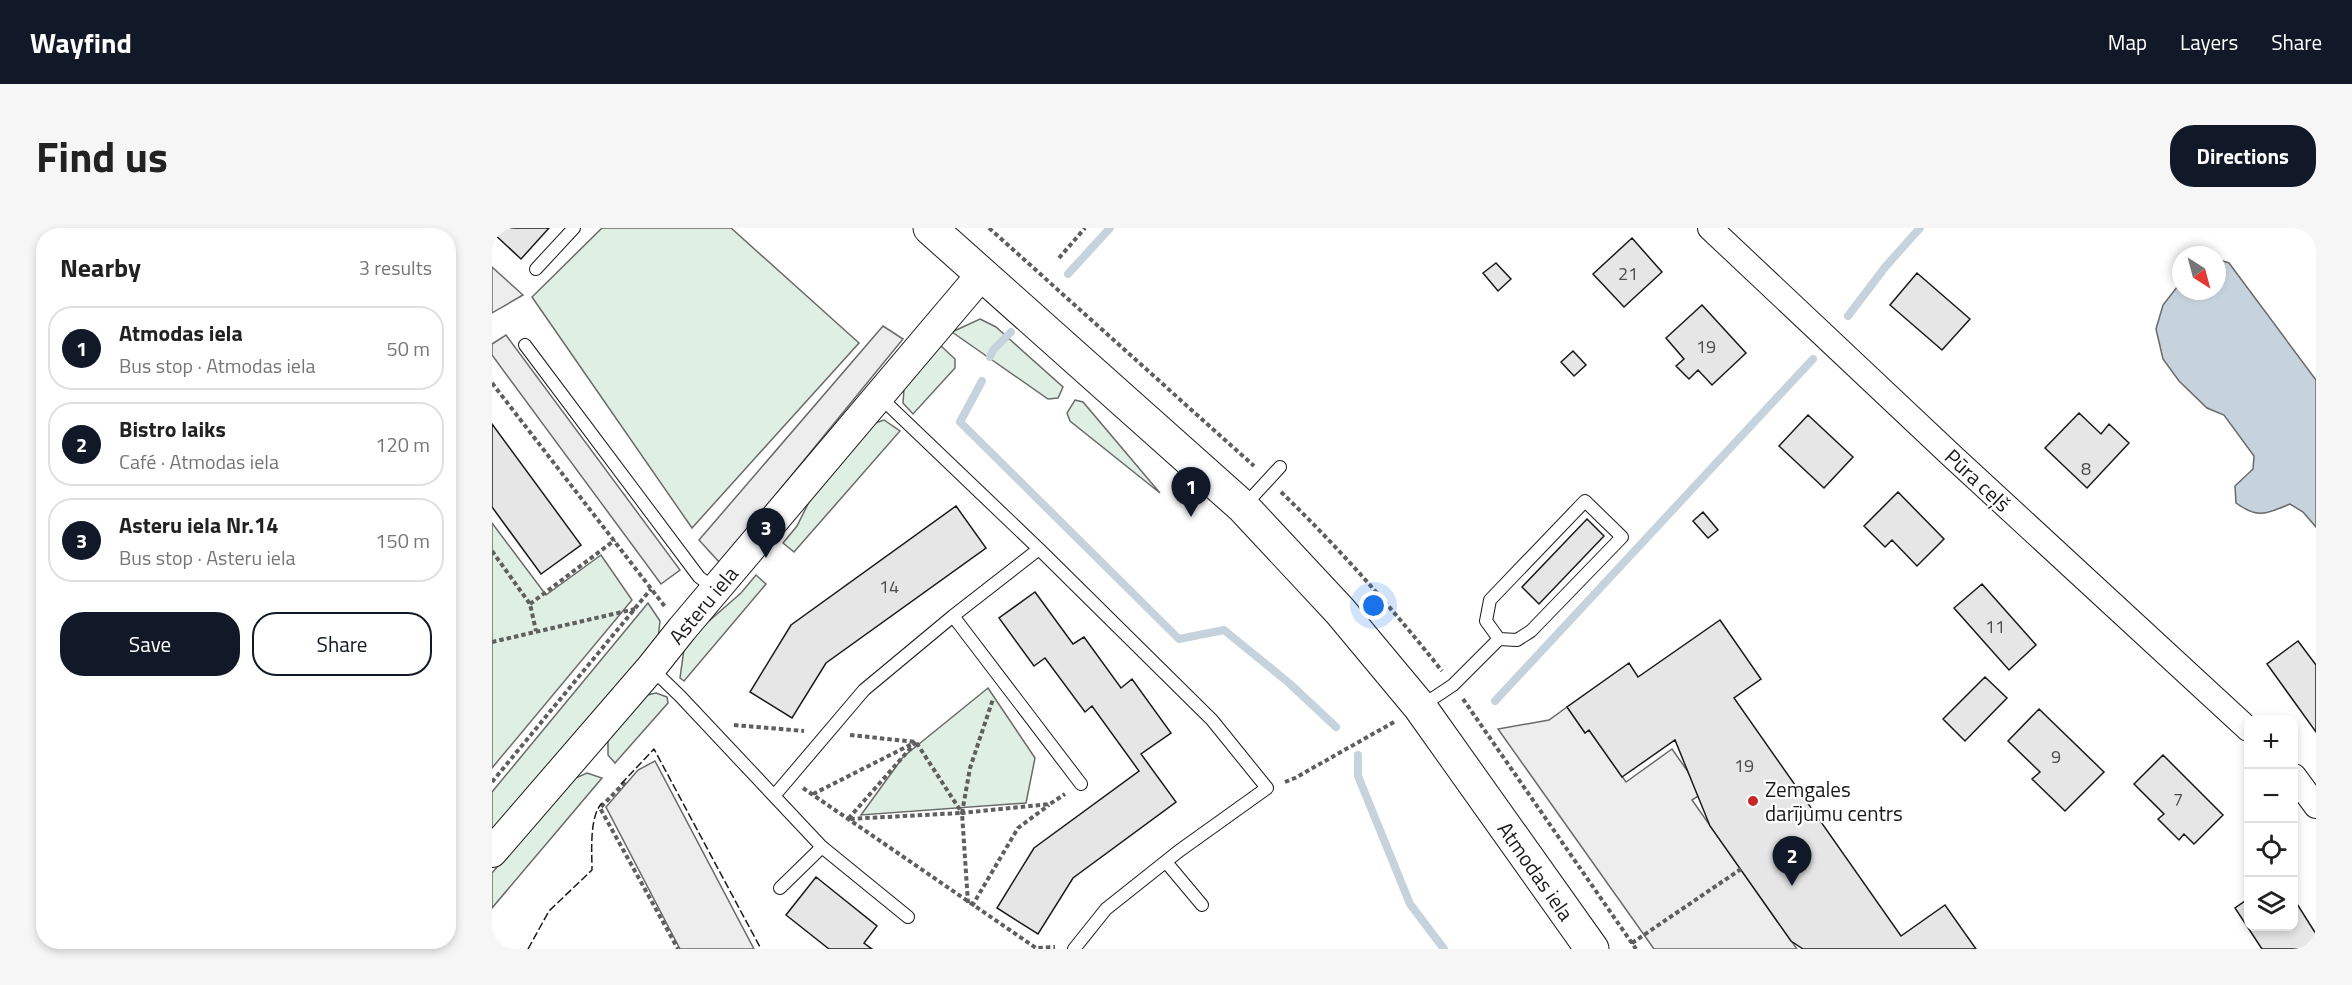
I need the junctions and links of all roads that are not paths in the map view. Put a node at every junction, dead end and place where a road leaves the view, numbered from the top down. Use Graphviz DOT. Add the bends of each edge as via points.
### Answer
graph roads {
  1 [pos="574,228"];
  2 [pos="930,228"];
  3 [pos="1710,228"];
  4 [pos="536,269"];
  5 [pos="982,274"];
  6 [pos="525,345"];
  7 [pos="879,396"];
  8 [pos="1280,467"];
  9 [pos="1243,507"];
  10 [pos="1039,549"];
  11 [pos="715,589"];
  12 [pos="953,616"];
  13 [pos="1499,639"];
  14 [pos="651,668"];
  15 [pos="1420,707"];
  16 [pos="2244,725"];
  17 [pos="1081,784"];
  18 [pos="774,796"];
  19 [pos="822,847"];
  20 [pos="492,852"];
  21 [pos="1166,862"];
  22 [pos="780,888"];
  23 [pos="1202,905"];
  24 [pos="908,917"];
  25 [pos="1074,949"];
  26 [pos="1592,949"];
  1 -- 4 [label="lane"];
  2 -- 5 [label="main road, Atmodas iela"];
  3 -- 16 [label="street, Pūra ceļš"];
  5 -- 7 [label="street, Asteru iela"];
  5 -- 9 [label="main road, Atmodas iela"];
  6 -- 11 [label="lane" via="699,577"];
  7 -- 10 [label="lane"];
  7 -- 11 [label="street, Asteru iela"];
  8 -- 9 [label="lane"];
  9 -- 15 [label="main road, Atmodas iela" via="1340,611"];
  10 -- 12 [label="lane"];
  10 -- 21 [label="lane" via="1212,720 1267,788"];
  11 -- 14 [label="street, Asteru iela"];
  12 -- 17 [label="lane"];
  12 -- 18 [label="lane" via="864,690"];
  13 -- 13 [label="lane" via="1517,640 1531,631 1622,537 1585,501 1490,600 1486,621"];
  13 -- 15 [label="lane" via="1453,685"];
  14 -- 18 [label="lane"];
  14 -- 20 [label="street, Asteru iela"];
  15 -- 26 [label="main road, Atmodas iela"];
  18 -- 19 [label="lane"];
  19 -- 22 [label="lane"];
  19 -- 24 [label="lane"];
  21 -- 23 [label="lane"];
  21 -- 25 [label="lane" via="1106,909"];
}
